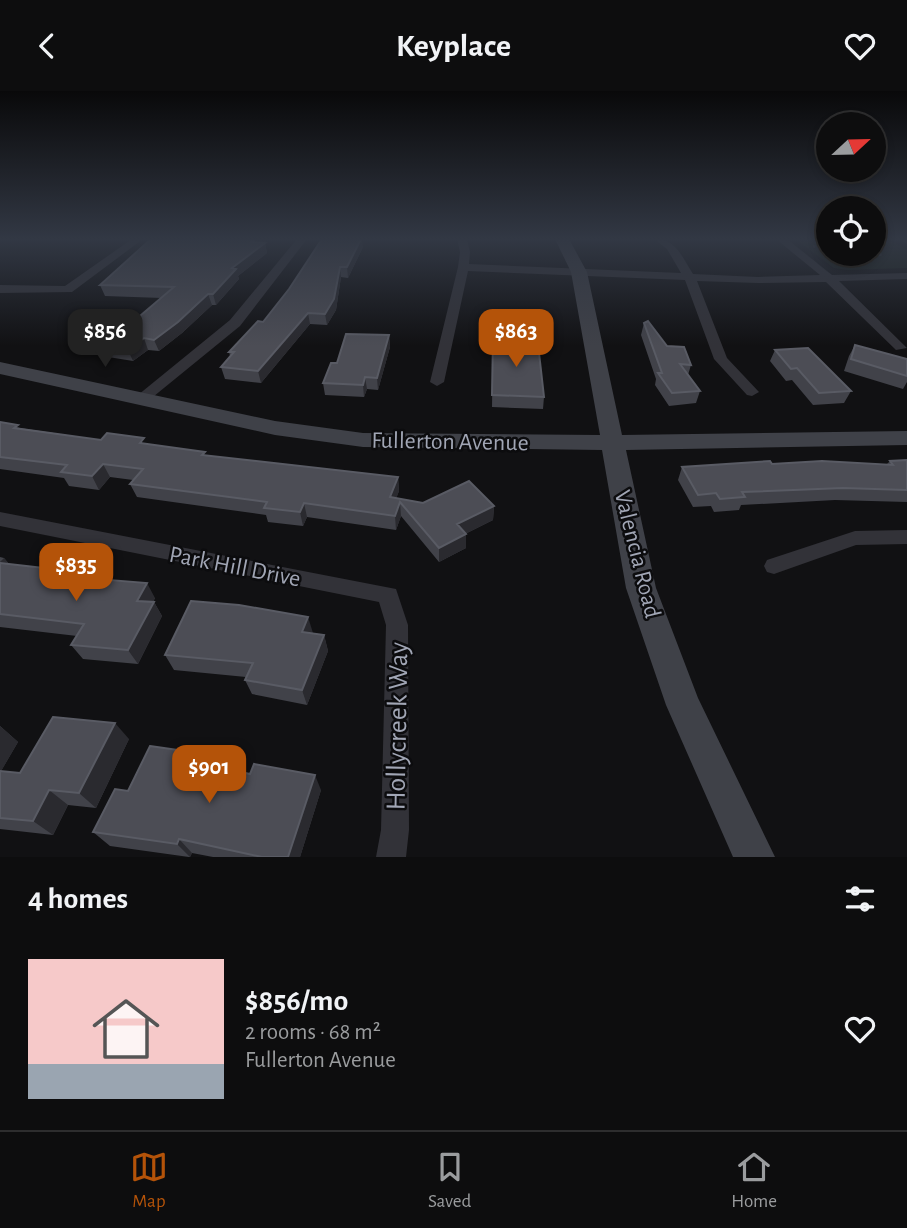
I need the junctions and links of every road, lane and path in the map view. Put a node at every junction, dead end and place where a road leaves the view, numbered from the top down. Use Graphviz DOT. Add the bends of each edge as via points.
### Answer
graph roads {
  1 [pos="88,275"];
  2 [pos="273,275"];
  3 [pos="461,275"];
  4 [pos="580,275"];
  5 [pos="630,275"];
  6 [pos="688,275"];
  7 [pos="824,275"];
  8 [pos="907,276"];
  9 [pos="690,278"];
  10 [pos="829,279"];
  11 [pos="0,289"];
  12 [pos="901,347"];
  13 [pos="0,367"];
  14 [pos="437,382"];
  15 [pos="752,393"];
  16 [pos="143,398"];
  17 [pos="907,438"];
  18 [pos="614,443"];
  19 [pos="0,519"];
  20 [pos="907,537"];
  21 [pos="774,566"];
  22 [pos="388,596"];
  23 [pos="391,857"];
  24 [pos="754,857"];
  1 -- 11 [label="street" via="68,289"];
  2 -- 16 [label="street" via="235,323"];
  3 -- 14 [label="street"];
  4 -- 18 [label="main road, Valencia Road"];
  5 -- 9 [label="street"];
  6 -- 9 [label="street"];
  7 -- 10 [label="street"];
  8 -- 10 [label="street"];
  9 -- 10 [label="street"];
  9 -- 15 [label="street" via="722,359"];
  10 -- 12 [label="street"];
  13 -- 16 [label="main road, Fullerton Avenue"];
  16 -- 18 [label="main road, Fullerton Avenue" via="275,428 363,440"];
  17 -- 18 [label="main road, Fullerton Avenue"];
  18 -- 24 [label="main road, Valencia Road" via="641,588 683,705"];
  19 -- 22 [label="street, Park Hill Drive"];
  20 -- 21 [label="street" via="855,538"];
  22 -- 23 [label="street, Hollycreek Way" via="397,625"];
}
